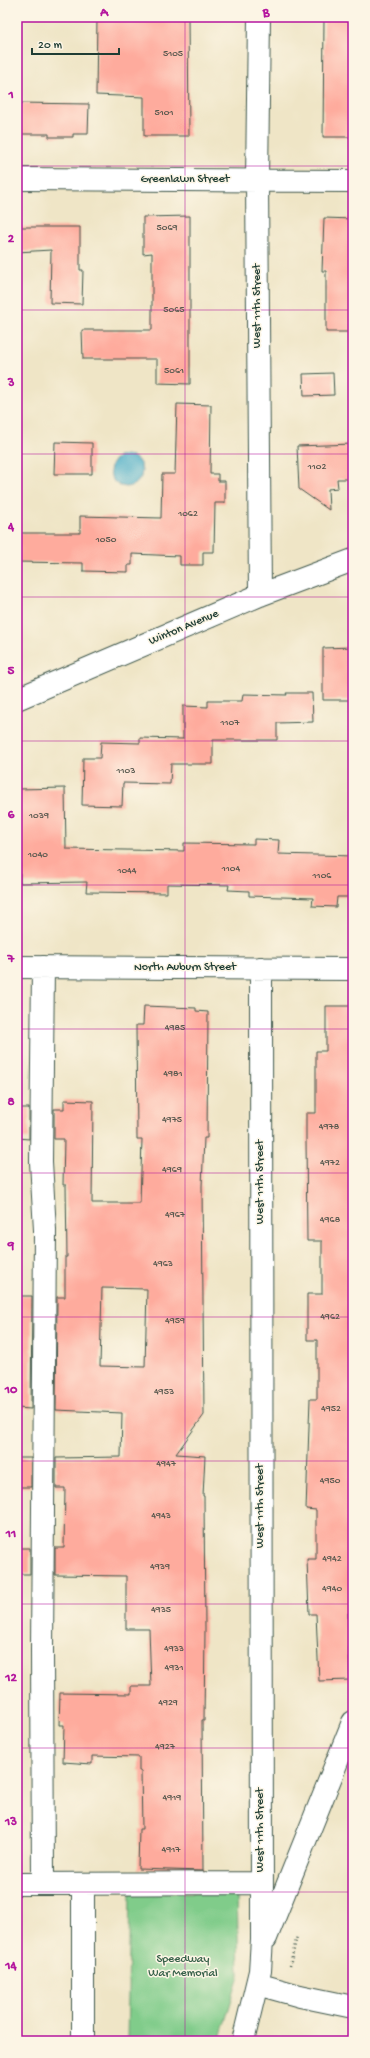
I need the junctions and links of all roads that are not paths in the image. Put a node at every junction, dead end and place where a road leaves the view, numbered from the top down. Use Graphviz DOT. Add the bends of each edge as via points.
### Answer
graph roads {
  1 [pos="259,17"];
  2 [pos="17,180"];
  3 [pos="257,180"];
  4 [pos="353,181"];
  5 [pos="353,560"];
  6 [pos="260,595"];
  7 [pos="17,700"];
  8 [pos="17,967"];
  9 [pos="43,967"];
  10 [pos="261,968"];
  11 [pos="353,969"];
  12 [pos="353,1722"];
  13 [pos="261,1883"];
  14 [pos="17,1884"];
  15 [pos="43,1884"];
  16 [pos="83,1884"];
  17 [pos="262,1948"];
  18 [pos="257,1984"];
  19 [pos="353,2007"];
  20 [pos="83,2041"];
  21 [pos="243,2041"];
  1 -- 3 [label="street, West 11th Street"];
  2 -- 3 [label="street, Greenlawn Street"];
  3 -- 4 [label="street, Greenlawn Street"];
  3 -- 6 [label="street, West 11th Street"];
  5 -- 6 [label="street, Winton Avenue"];
  6 -- 7 [label="street, Winton Avenue"];
  8 -- 9 [label="street, North Auburn Street"];
  9 -- 10 [label="street, North Auburn Street"];
  9 -- 15 [label="street"];
  10 -- 11 [label="street, North Auburn Street"];
  10 -- 13 [label="street, West 11th Street"];
  12 -- 17 [label="street"];
  13 -- 16 [label="street"];
  13 -- 17 [label="street, West 11th Street"];
  14 -- 15 [label="street"];
  15 -- 16 [label="street"];
  16 -- 20 [label="street"];
  17 -- 18 [label="street, West 11th Street"];
  18 -- 19 [label="street"];
  18 -- 21 [label="street, West 11th Street"];
}
